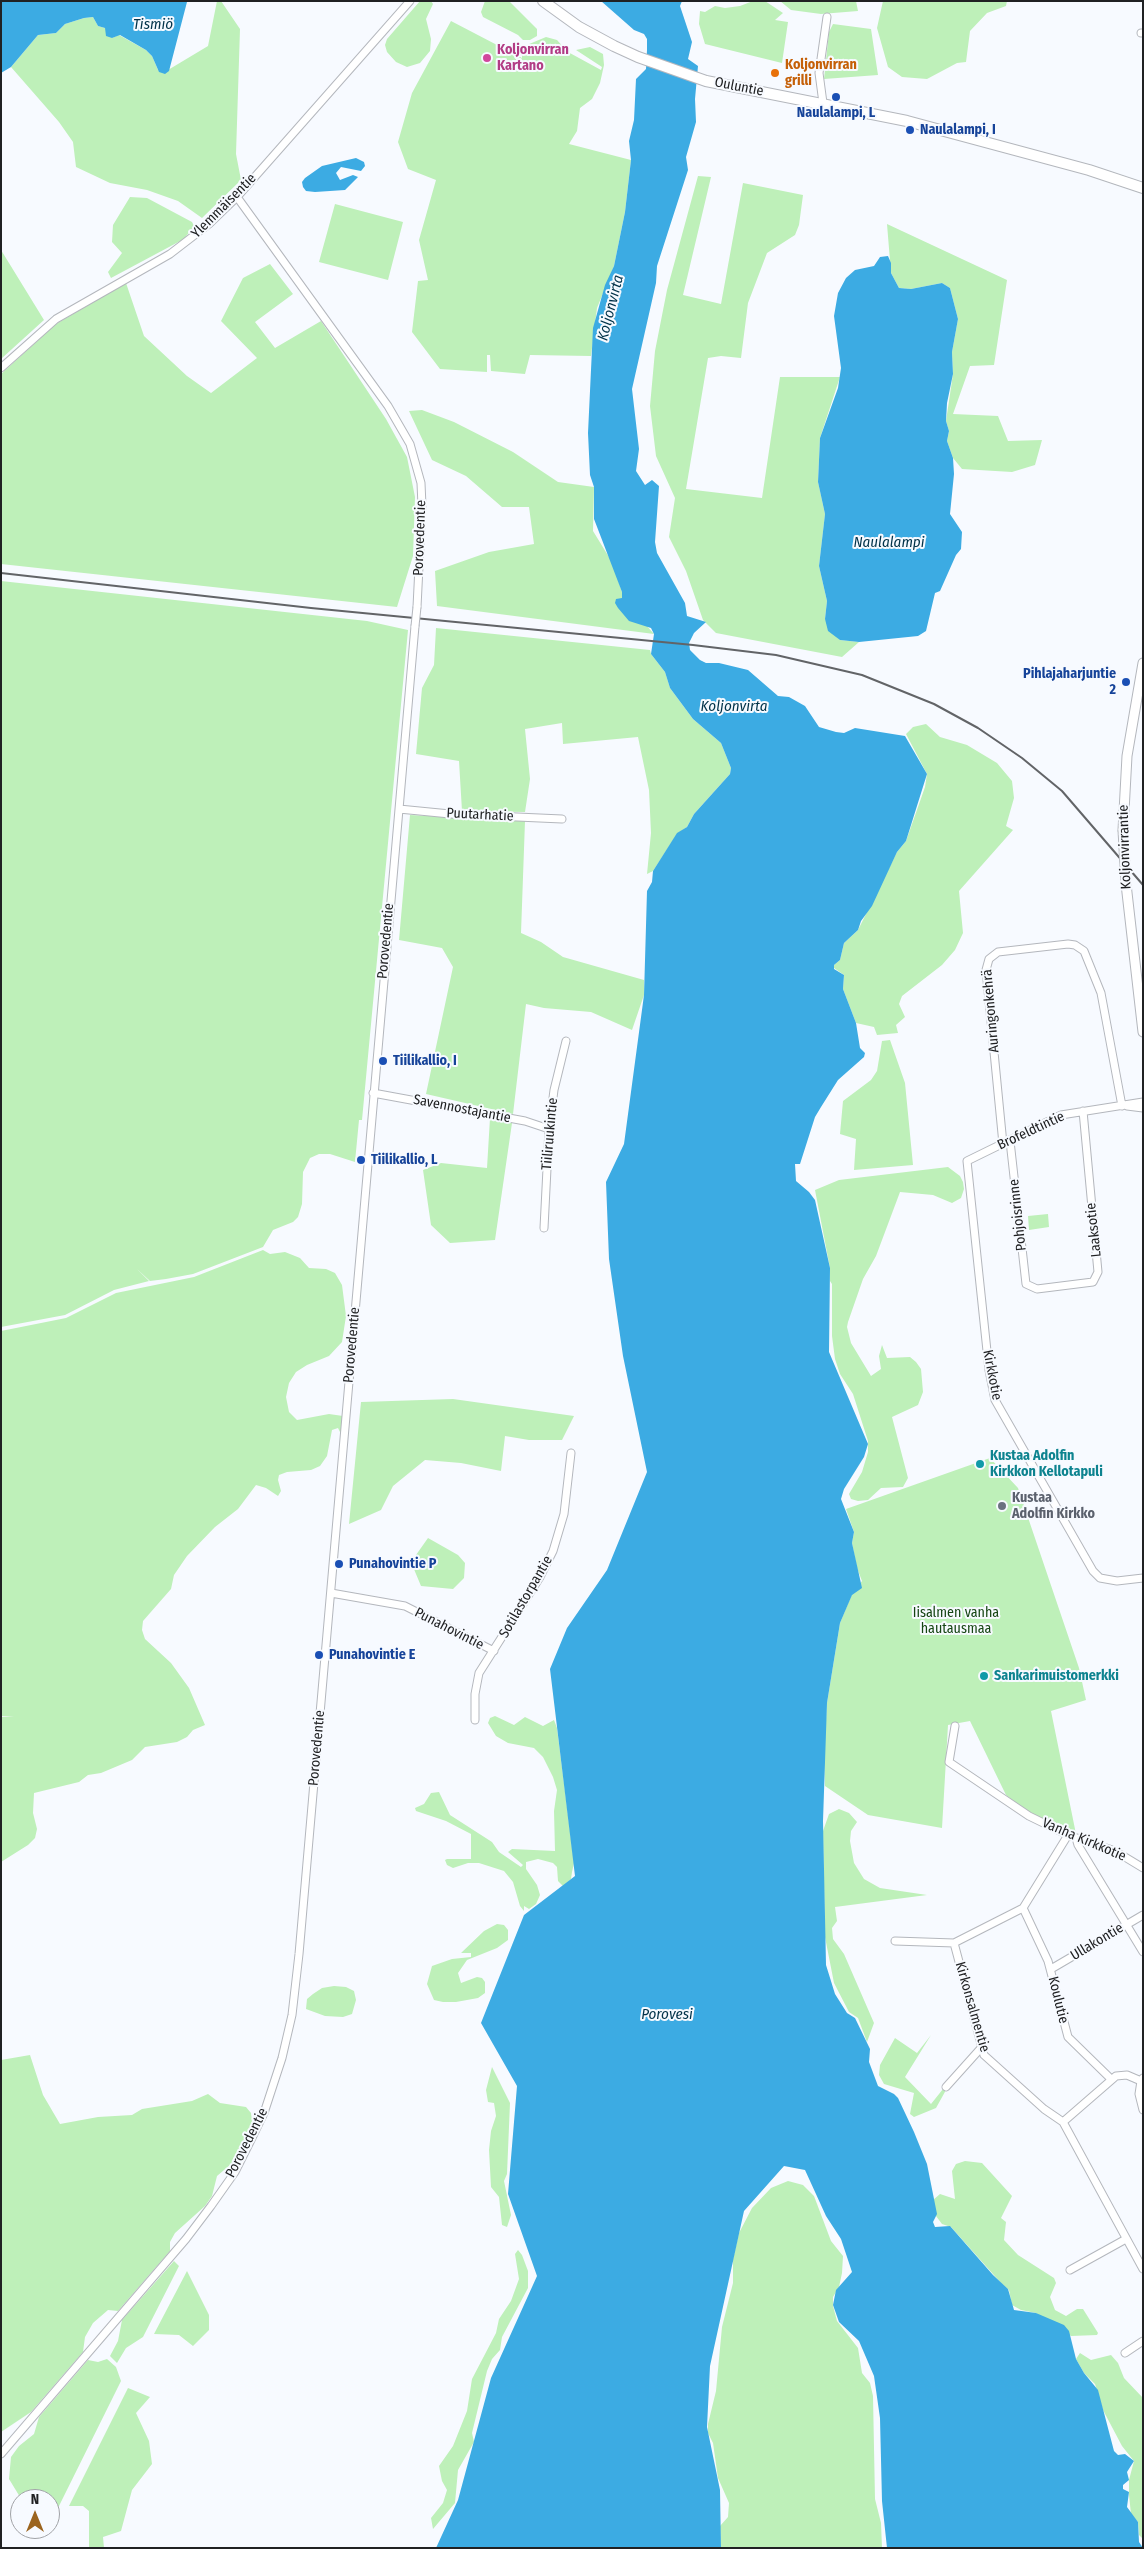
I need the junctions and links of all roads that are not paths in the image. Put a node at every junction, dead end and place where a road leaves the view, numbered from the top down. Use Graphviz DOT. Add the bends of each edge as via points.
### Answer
graph roads {
  1 [pos="410,1"];
  2 [pos="543,1"];
  3 [pos="827,17"];
  4 [pos="823,103"];
  5 [pos="1095,172"];
  6 [pos="1143,182"];
  7 [pos="1143,188"];
  8 [pos="237,197"];
  9 [pos="1,368"];
  10 [pos="1142,667"];
  11 [pos="399,809"];
  12 [pos="562,819"];
  13 [pos="1143,1032"];
  14 [pos="566,1041"];
  15 [pos="373,1093"];
  16 [pos="1143,1102"];
  17 [pos="1124,1106"];
  18 [pos="1143,1108"];
  19 [pos="1083,1111"];
  20 [pos="549,1129"];
  21 [pos="1007,1142"];
  22 [pos="967,1161"];
  23 [pos="544,1228"];
  24 [pos="1029,1287"];
  25 [pos="571,1453"];
  26 [pos="1143,1578"];
  27 [pos="331,1593"];
  28 [pos="494,1651"];
  29 [pos="475,1720"];
  30 [pos="955,1726"];
  31 [pos="1068,1835"];
  32 [pos="1076,1838"];
  33 [pos="1143,1868"];
  34 [pos="1023,1908"];
  35 [pos="1143,1915"];
  36 [pos="1126,1925"];
  37 [pos="895,1941"];
  38 [pos="954,1943"];
  39 [pos="1143,1952"];
  40 [pos="1051,1969"];
  41 [pos="981,2048"];
  42 [pos="1111,2079"];
  43 [pos="1142,2079"];
  44 [pos="946,2087"];
  45 [pos="1143,2110"];
  46 [pos="1063,2122"];
  47 [pos="1126,2239"];
  48 [pos="1143,2269"];
  49 [pos="1070,2270"];
  50 [pos="1143,2341"];
  51 [pos="1125,2353"];
  52 [pos="1,2454"];
  1 -- 8 [label="street, Ylemmäisentie"];
  2 -- 4 [label="highway, Ouluntie" via="579,27 638,57 706,81"];
  3 -- 4 [label="street" via="818,73"];
  4 -- 5 [label="highway, Ouluntie" via="907,121"];
  5 -- 6 [label="highway, Ouluntie"];
  5 -- 7 [label="highway, Ouluntie"];
  8 -- 9 [label="street, Ylemmäisentie" via="187,242 56,319"];
  8 -- 11 [label="street, Porovedentie, bridge" via="388,406 410,444 421,483 417,607"];
  10 -- 13 [label="main road, Koljonvirrantie, bridge" via="1127,756 1123,830"];
  11 -- 12 [label="street, Puutarhatie"];
  11 -- 15 [label="street, Porovedentie"];
  14 -- 20 [label="street, Tiiliruukintie"];
  15 -- 20 [label="street, Savennostajantie" via="525,1121"];
  15 -- 27 [label="street, Porovedentie"];
  16 -- 17 [label="street, Brofeldtintie"];
  17 -- 18 [label="street, Brofeldtintie"];
  17 -- 19 [label="street, Brofeldtintie"];
  17 -- 21 [label="street, Auringonkehrä" via="1101,993 1084,951 1068,944 998,952 989,959 986,970"];
  19 -- 21 [label="street, Brofeldtintie" via="1061,1115"];
  19 -- 24 [label="street, Laaksotie" via="1098,1276 1089,1283 1037,1289"];
  20 -- 23 [label="street, Tiiliruukintie"];
  21 -- 22 [label="street, Brofeldtintie"];
  21 -- 24 [label="street, Pohjoisrinne" via="1025,1280"];
  22 -- 26 [label="street, Kirkkotie" via="995,1400 1093,1572 1100,1578 1117,1581"];
  25 -- 28 [label="street, Sotilastorpantie" via="564,1514 553,1551"];
  27 -- 28 [label="street, Punahovintie" via="405,1606"];
  27 -- 52 [label="street, Porovedentie" via="292,2015 264,2113 235,2172 186,2239"];
  28 -- 29 [label="street, Punahovintie" via="479,1673"];
  30 -- 31 [label="street, Vanha Kirkkotie" via="950,1762 1029,1816"];
  31 -- 32 [label="street, Vanha Kirkkotie"];
  31 -- 34 [label="street, Kirkonsalmentie"];
  32 -- 33 [label="street, Vanha Kirkkotie" via="1115,1851"];
  32 -- 36 [label="street"];
  34 -- 38 [label="street, Kirkonsalmentie"];
  34 -- 40 [label="street, Koulutie"];
  35 -- 36 [label="street, Ullakontie"];
  36 -- 39 [label="street"];
  36 -- 40 [label="street, Ullakontie"];
  37 -- 38 [label="street"];
  38 -- 41 [label="street, Kirkonsalmentie"];
  40 -- 42 [label="street, Koulutie" via="1068,2037"];
  41 -- 44 [label="street"];
  41 -- 46 [label="street, Kirkonsalmentie" via="989,2061"];
  42 -- 43 [label="street" via="1121,2075"];
  42 -- 46 [label="street"];
  43 -- 45 [label="street" via="1139,2094"];
  46 -- 47 [label="street, Kirkonsalmentie"];
  47 -- 48 [label="street, Kirkonsalmentie"];
  47 -- 49 [label="street"];
  50 -- 51 [label="street"];
}
